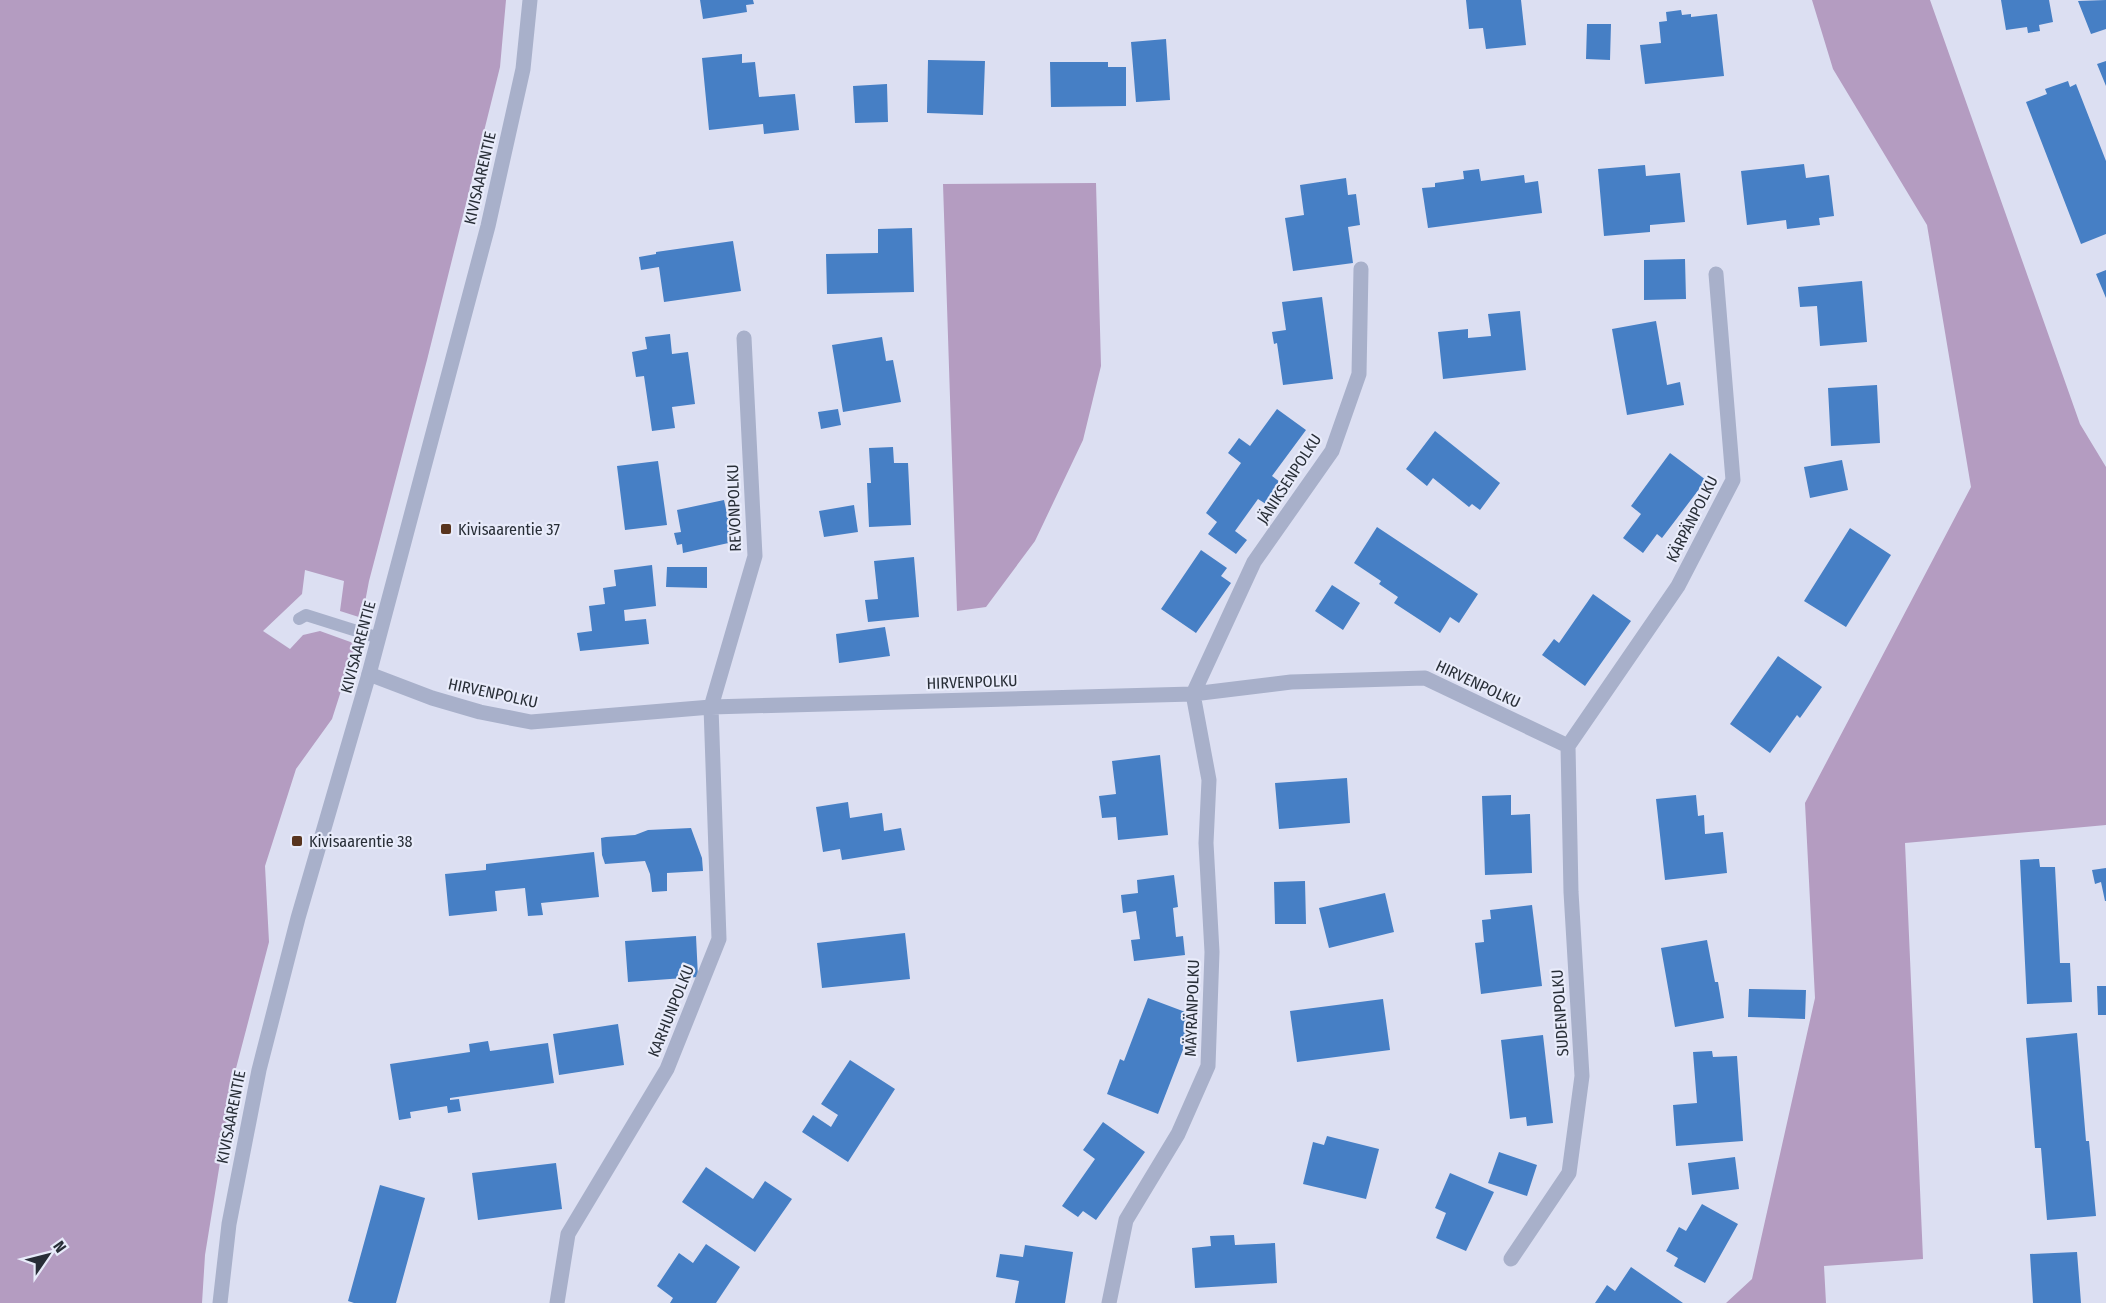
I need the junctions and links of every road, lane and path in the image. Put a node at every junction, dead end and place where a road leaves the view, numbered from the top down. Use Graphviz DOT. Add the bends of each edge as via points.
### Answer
graph roads {
  1 [pos="530,0"];
  2 [pos="1361,269"];
  3 [pos="1716,274"];
  4 [pos="744,338"];
  5 [pos="299,619"];
  6 [pos="379,638"];
  7 [pos="369,674"];
  8 [pos="1193,694"];
  9 [pos="711,707"];
  10 [pos="1568,746"];
  11 [pos="1511,1259"];
  12 [pos="220,1303"];
  13 [pos="557,1303"];
  14 [pos="1108,1303"];
  1 -- 6 [label="street, KIVISAARENTIE" via="523,69 488,226"];
  2 -- 8 [label="street, JÄNIKSENPOLKU" via="1359,374 1332,451 1254,562"];
  3 -- 10 [label="street, KÄRPÄNPOLKU" via="1733,480 1678,586"];
  4 -- 9 [label="street, REVONPOLKU" via="755,556"];
  5 -- 6 [label="lane" via="306,615"];
  6 -- 7 [label="street, KIVISAARENTIE"];
  7 -- 9 [label="street, HIRVENPOLKU" via="432,698 531,722"];
  7 -- 12 [label="street, KIVISAARENTIE" via="298,918 259,1070 229,1224"];
  8 -- 9 [label="street, HIRVENPOLKU"];
  8 -- 10 [label="street, HIRVENPOLKU" via="1291,682 1425,678"];
  8 -- 14 [label="street, MÄYRÄNPOLKU" via="1209,780 1206,843 1212,952 1208,1066 1178,1134 1126,1220"];
  9 -- 13 [label="street, KARHUNPOLKU" via="719,939 667,1069 568,1234"];
  10 -- 11 [label="street, SUDENPOLKU" via="1570,892 1582,1076 1569,1173"];
}
